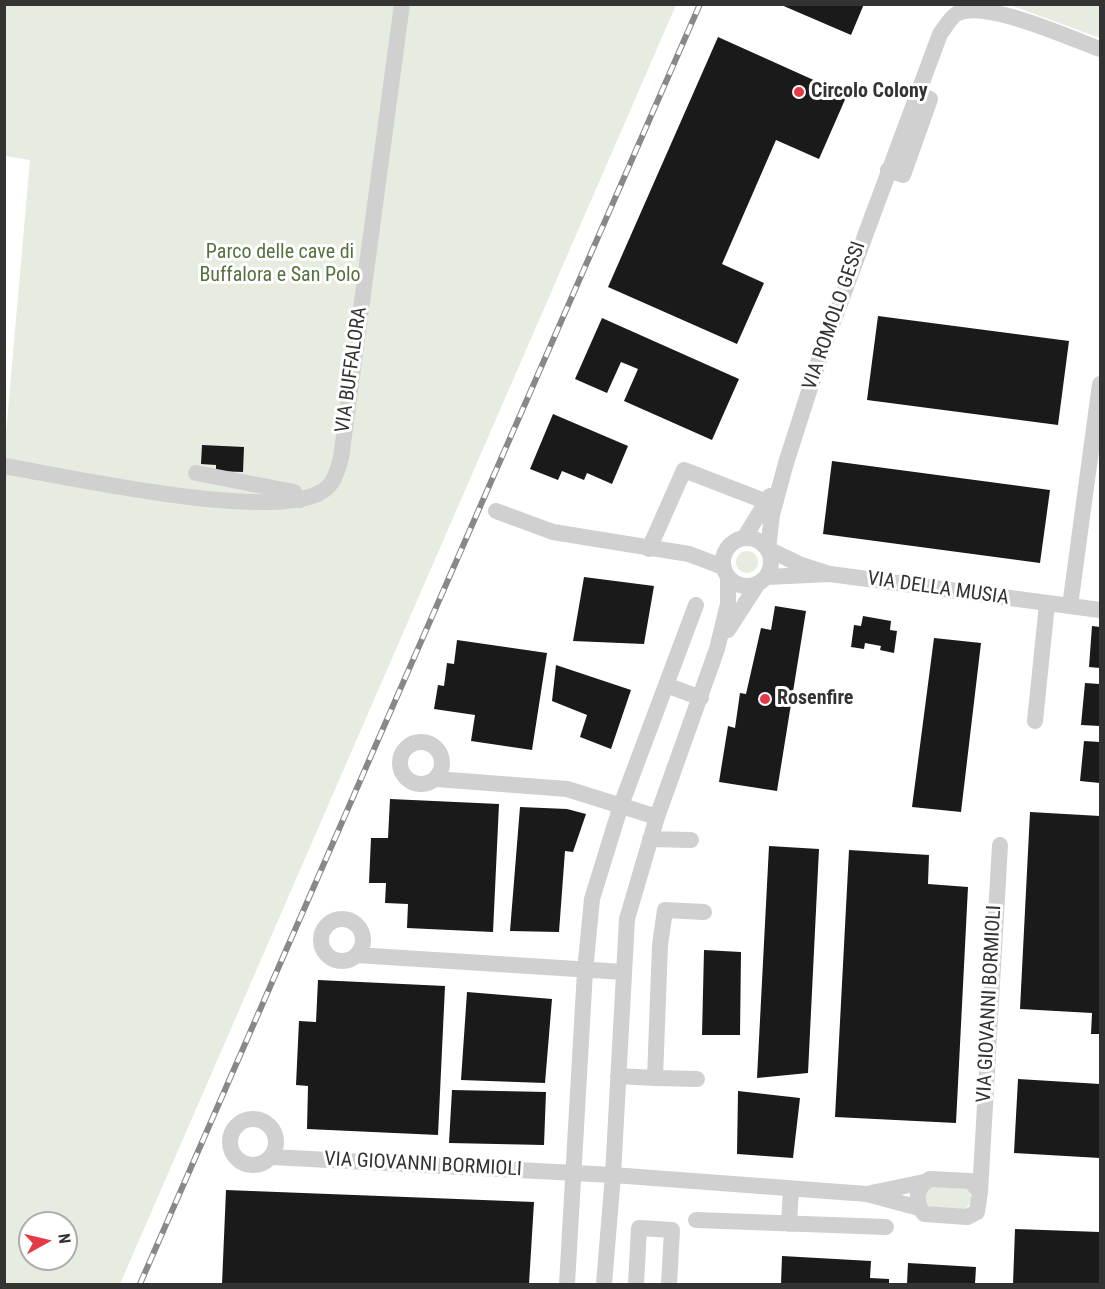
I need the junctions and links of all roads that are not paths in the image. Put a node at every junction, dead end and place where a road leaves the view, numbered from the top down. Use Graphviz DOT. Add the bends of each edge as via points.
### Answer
graph roads {
  1 [pos="402,4"];
  2 [pos="1101,49"];
  3 [pos="1101,384"];
  4 [pos="786,463"];
  5 [pos="4,466"];
  6 [pos="196,473"];
  7 [pos="300,500"];
  8 [pos="766,502"];
  9 [pos="496,511"];
  10 [pos="744,538"];
  11 [pos="727,548"];
  12 [pos="649,549"];
  13 [pos="768,549"];
  14 [pos="689,554"];
  15 [pos="726,573"];
  16 [pos="830,574"];
  17 [pos="762,581"];
  18 [pos="1047,604"];
  19 [pos="696,605"];
  20 [pos="1070,606"];
  21 [pos="1101,610"];
  22 [pos="717,649"];
  23 [pos="666,686"];
  24 [pos="701,698"];
  25 [pos="1035,721"];
  26 [pos="436,779"];
  27 [pos="621,805"];
  28 [pos="657,817"];
  29 [pos="650,839"];
  30 [pos="691,840"];
  31 [pos="1000,845"];
  32 [pos="704,912"];
  33 [pos="356,955"];
  34 [pos="585,971"];
  35 [pos="624,972"];
  36 [pos="618,1076"];
  37 [pos="655,1078"];
  38 [pos="697,1079"];
  39 [pos="272,1157"];
  40 [pos="573,1173"];
  41 [pos="613,1175"];
  42 [pos="924,1182"];
  43 [pos="975,1186"];
  44 [pos="791,1189"];
  45 [pos="867,1194"];
  46 [pos="919,1208"];
  47 [pos="696,1220"];
  48 [pos="789,1224"];
  49 [pos="886,1227"];
  50 [pos="567,1284"];
  51 [pos="604,1284"];
  52 [pos="636,1284"];
  53 [pos="669,1284"];
  1 -- 7 [label="street, VIA BUFFALORA" via="341,458 327,489"];
  2 -- 4 [label="street, VIA ROMOLO GESSI" via="994,11 975,9 956,14 940,34 916,94 930,99 903,174 888,170"];
  3 -- 20 [label="street"];
  4 -- 8 [label="street, VIA ROMOLO GESSI"];
  4 -- 13 [label="street, VIA ROMOLO GESSI" via="772,515"];
  5 -- 7 [label="street, VIA BUFFALORA" via="180,496 272,504"];
  6 -- 7 [label="street" via="294,492"];
  8 -- 10 [label="street, VIA ROMOLO GESSI"];
  8 -- 12 [label="street" via="684,470"];
  9 -- 12 [label="street, VIA DELLA MUSIA" via="553,532"];
  10 -- 11 [label="street, VIA DELLA MUSIA"];
  10 -- 13 [label="street, VIA DELLA MUSIA" via="757,540"];
  11 -- 14 [label="street, VIA DELLA MUSIA"];
  11 -- 15 [label="street"];
  12 -- 14 [label="street, VIA DELLA MUSIA"];
  13 -- 16 [label="street, VIA DELLA MUSIA"];
  13 -- 17 [label="street" via="772,563"];
  14 -- 15 [label="street, VIA DELLA MUSIA"];
  15 -- 17 [label="street, VIA DELLA MUSIA" via="742,586"];
  15 -- 22 [label="street" via="728,604"];
  16 -- 17 [label="street, VIA DELLA MUSIA"];
  16 -- 18 [label="street, VIA DELLA MUSIA"];
  17 -- 22 [label="street"];
  18 -- 20 [label="street, VIA DELLA MUSIA"];
  18 -- 25 [label="street"];
  19 -- 23 [label="street"];
  20 -- 21 [label="street, VIA DELLA MUSIA"];
  22 -- 24 [label="street"];
  23 -- 24 [label="street"];
  23 -- 27 [label="street"];
  24 -- 28 [label="street"];
  26 -- 27 [label="street" via="567,789"];
  27 -- 28 [label="street"];
  27 -- 34 [label="street" via="592,899"];
  28 -- 29 [label="street"];
  29 -- 30 [label="street"];
  29 -- 35 [label="street" via="627,919"];
  31 -- 43 [label="street, VIA GIOVANNI BORMIOLI" via="981,1164"];
  32 -- 37 [label="street" via="665,910"];
  33 -- 34 [label="street"];
  34 -- 35 [label="street"];
  34 -- 40 [label="street"];
  35 -- 36 [label="street"];
  36 -- 37 [label="street"];
  36 -- 41 [label="street"];
  37 -- 38 [label="street"];
  39 -- 40 [label="street, VIA GIOVANNI BORMIOLI"];
  40 -- 41 [label="street, VIA GIOVANNI BORMIOLI"];
  40 -- 50 [label="street"];
  41 -- 44 [label="street, VIA GIOVANNI BORMIOLI"];
  41 -- 51 [label="street"];
  42 -- 43 [label="street, VIA GIOVANNI BORMIOLI" via="930,1179"];
  42 -- 45 [label="street, VIA GIOVANNI BORMIOLI"];
  42 -- 46 [label="street" via="919,1189"];
  43 -- 46 [label="street, VIA GIOVANNI BORMIOLI" via="979,1207 967,1218 930,1215"];
  44 -- 45 [label="street, VIA GIOVANNI BORMIOLI"];
  44 -- 48 [label="street"];
  45 -- 46 [label="street, VIA GIOVANNI BORMIOLI"];
  47 -- 48 [label="street"];
  48 -- 49 [label="street"];
  52 -- 53 [label="street" via="639,1228 672,1230"];
}
